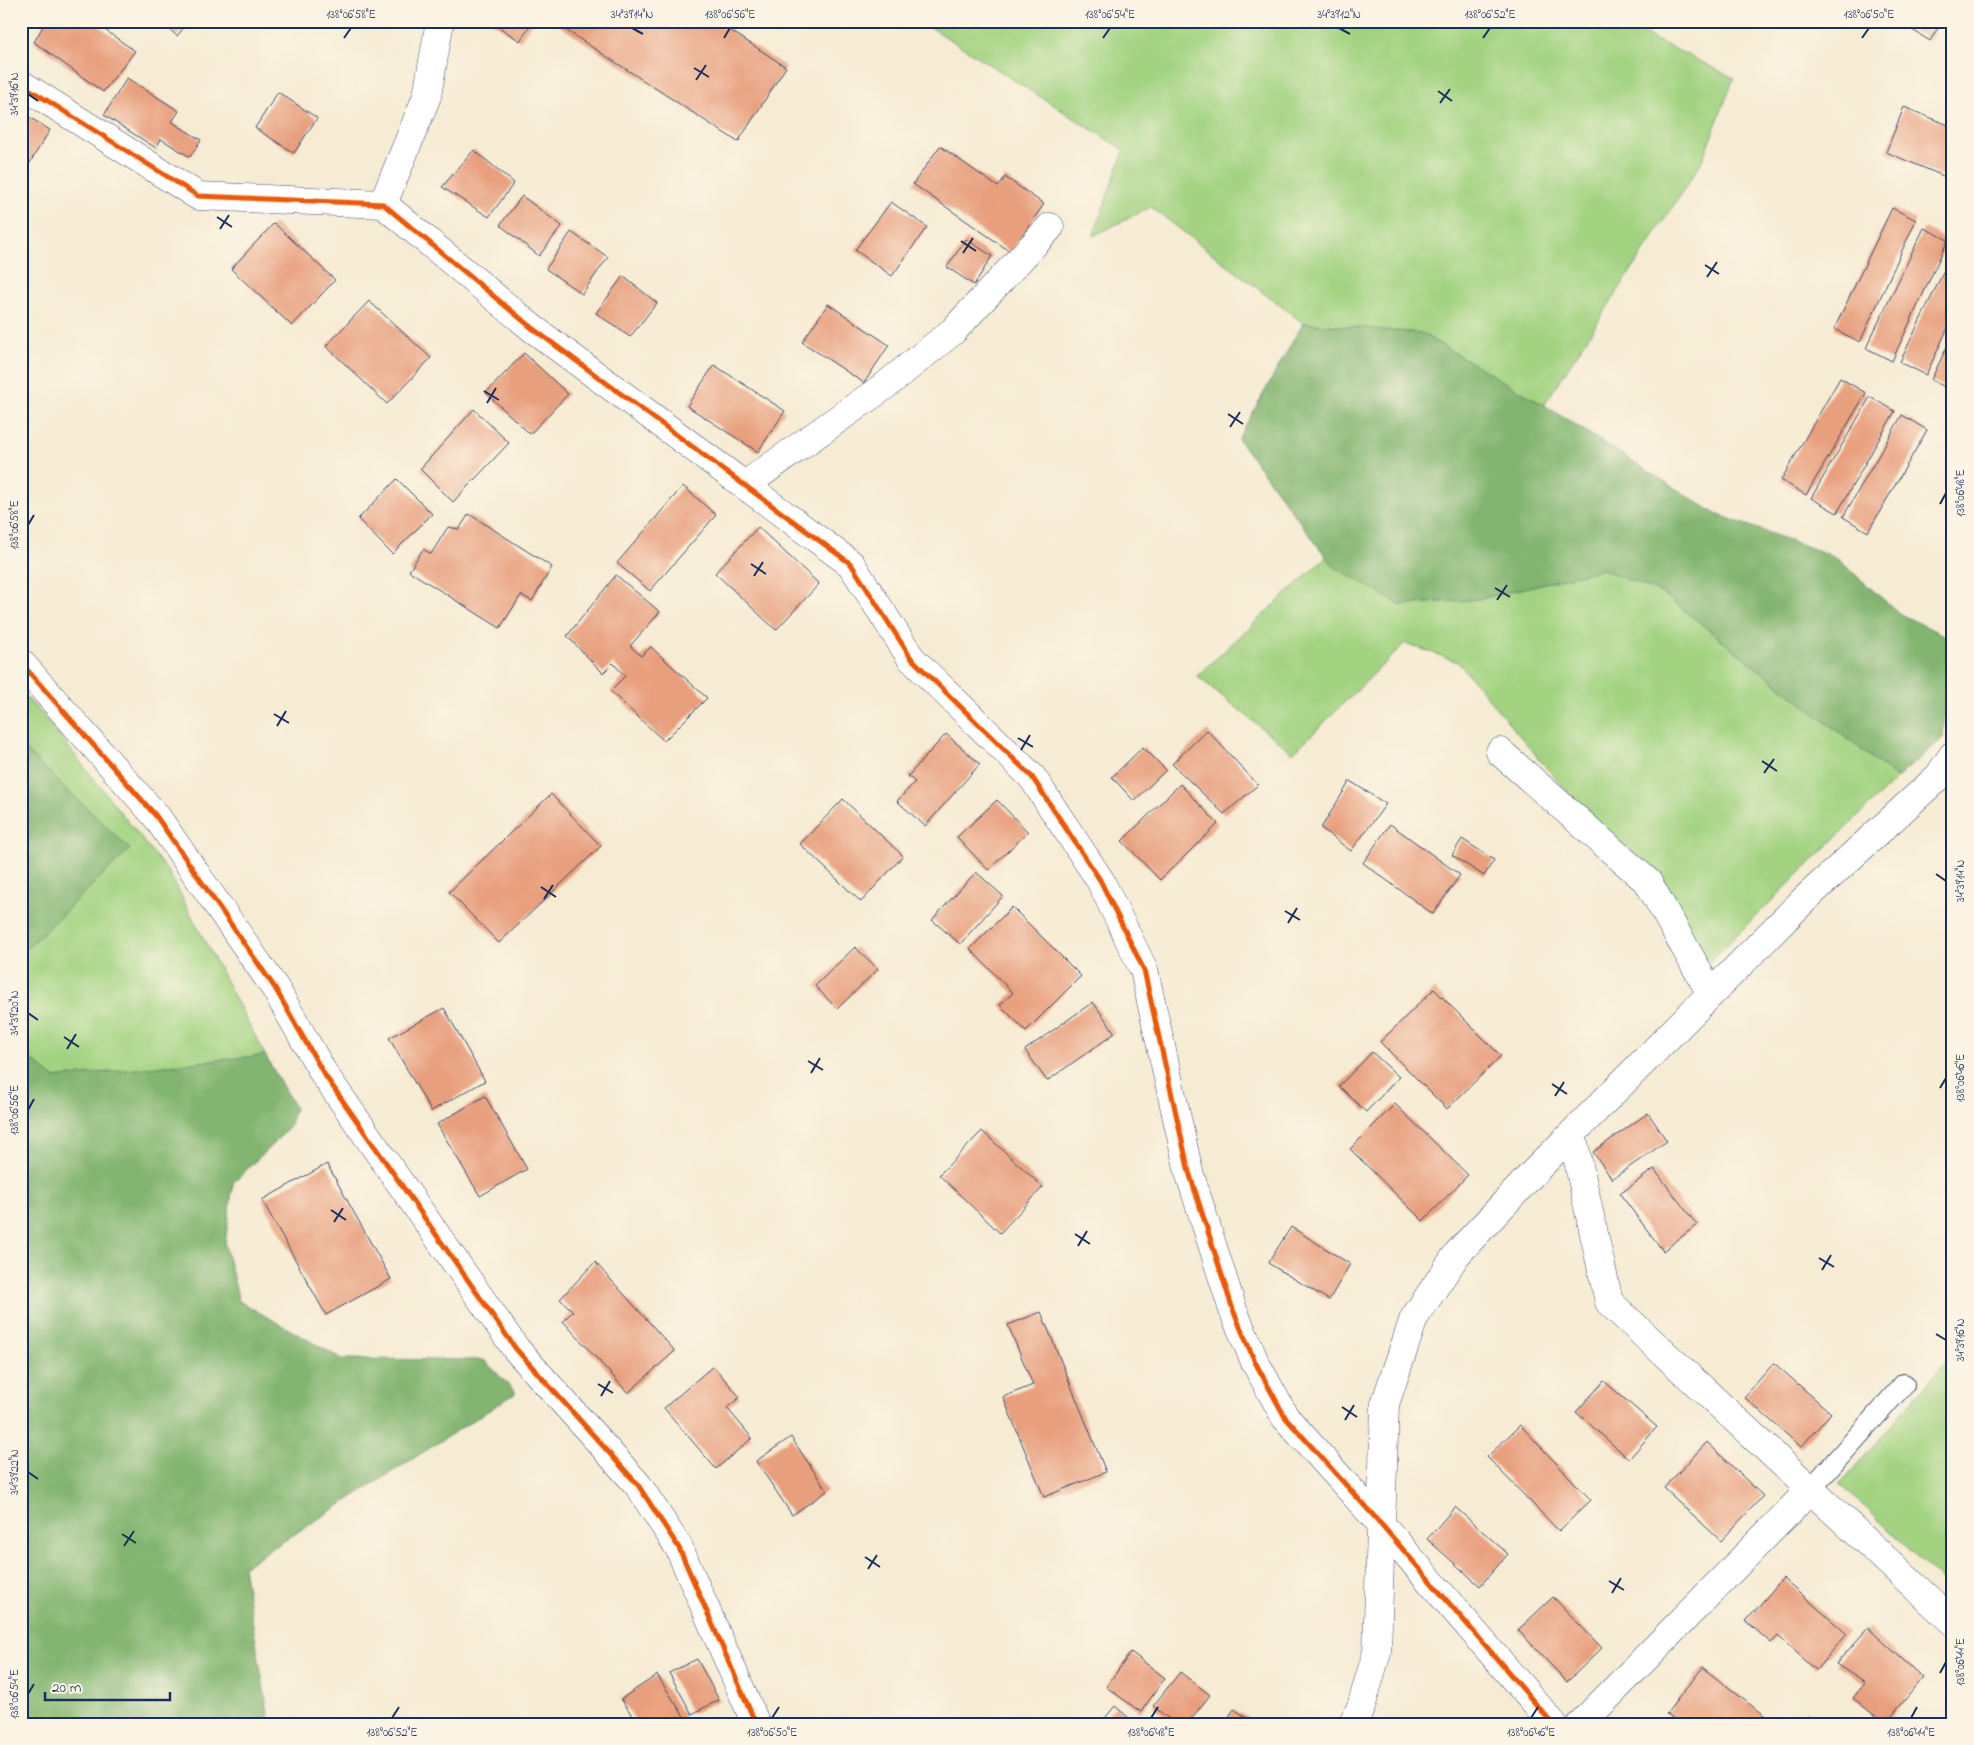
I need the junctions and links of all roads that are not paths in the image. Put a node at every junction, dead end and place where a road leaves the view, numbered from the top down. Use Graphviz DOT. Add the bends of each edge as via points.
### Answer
graph roads {
  1 [pos="440,21"];
  2 [pos="21,84"];
  3 [pos="383,204"];
  4 [pos="1050,227"];
  5 [pos="745,484"];
  6 [pos="21,663"];
  7 [pos="1500,752"];
  8 [pos="1948,776"];
  9 [pos="1711,994"];
  10 [pos="1572,1134"];
  11 [pos="1904,1384"];
  12 [pos="1810,1490"];
  13 [pos="1381,1524"];
  14 [pos="1953,1622"];
  15 [pos="756,1724"];
  16 [pos="1352,1724"];
  17 [pos="1553,1724"];
  18 [pos="1581,1724"];
  1 -- 3 [label="street" via="428,96"];
  2 -- 3 [label="street" via="198,196"];
  3 -- 5 [label="street" via="532,328"];
  4 -- 5 [label="street" via="954,331 886,385"];
  5 -- 13 [label="street" via="851,564 911,658 1032,777 1100,880 1144,970 1189,1172 1234,1310 1255,1362 1285,1417"];
  6 -- 15 [label="street" via="156,816 275,988 324,1074 516,1349 638,1485 679,1548"];
  7 -- 9 [label="street" via="1648,882"];
  8 -- 9 [label="street" via="1805,899"];
  9 -- 10 [label="street"];
  10 -- 12 [label="street" via="1609,1302"];
  10 -- 13 [label="street" via="1457,1254 1414,1318 1385,1404"];
  11 -- 12 [label="lane"];
  12 -- 14 [label="street"];
  12 -- 18 [label="street"];
  13 -- 16 [label="street" via="1377,1652"];
  13 -- 17 [label="street"];
}
